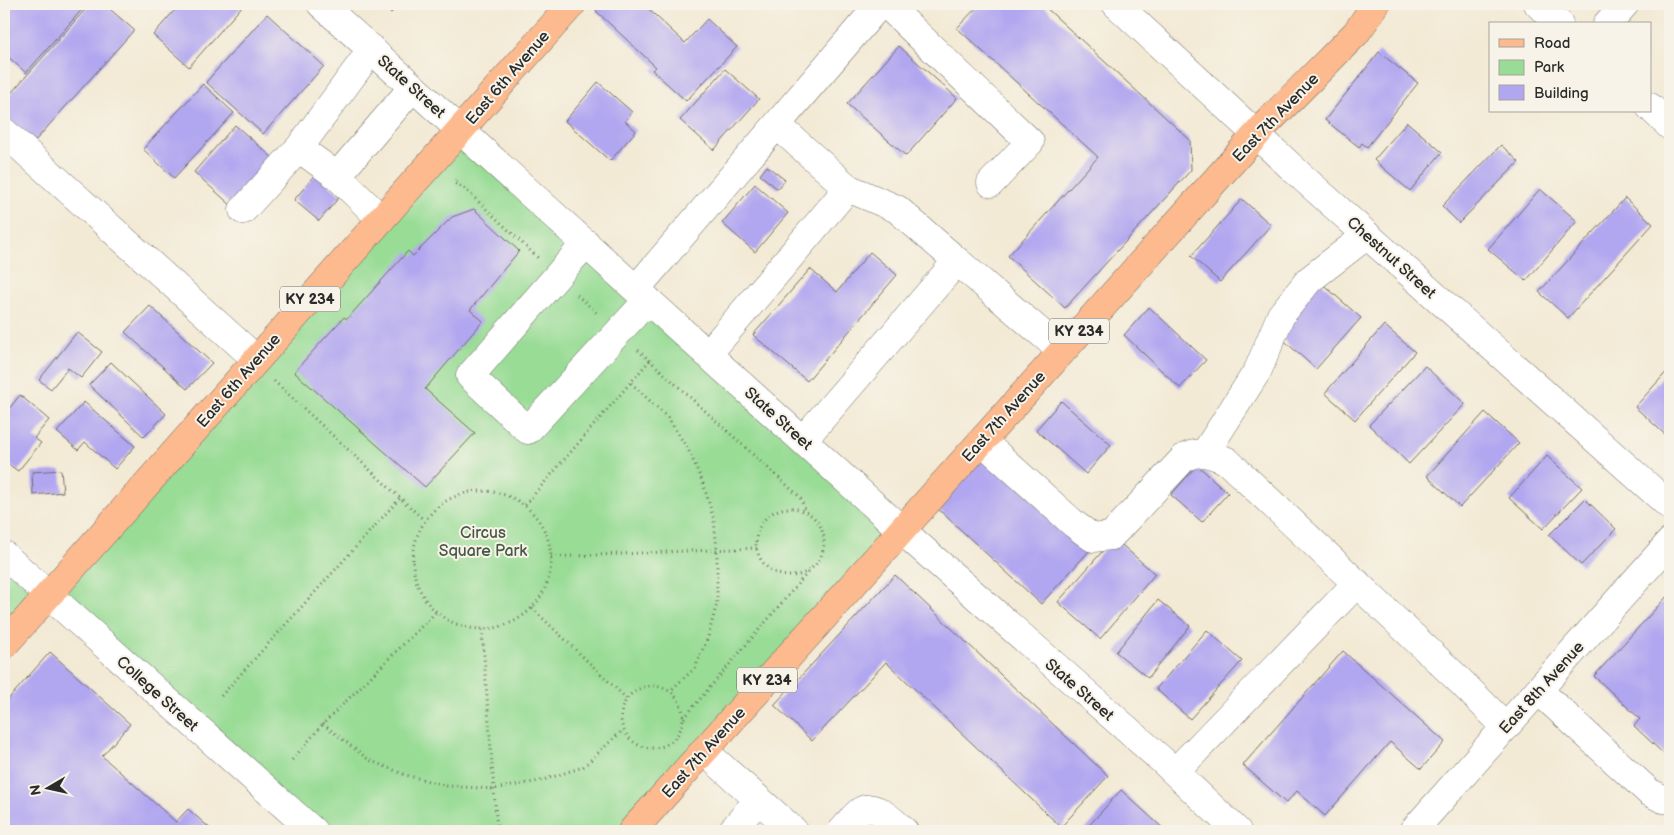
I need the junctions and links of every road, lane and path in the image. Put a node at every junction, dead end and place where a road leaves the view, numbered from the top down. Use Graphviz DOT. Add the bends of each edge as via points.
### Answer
graph roads {
  1 [pos="321,4"];
  2 [pos="572,4"];
  3 [pos="880,4"];
  4 [pos="886,4"];
  5 [pos="1116,4"];
  6 [pos="1376,4"];
  7 [pos="1538,4"];
  8 [pos="1626,4"];
  9 [pos="1557,22"];
  10 [pos="1609,22"];
  11 [pos="372,49"];
  12 [pos="413,87"];
  13 [pos="1652,109"];
  14 [pos="777,125"];
  15 [pos="1670,126"];
  16 [pos="461,130"];
  17 [pos="4,132"];
  18 [pos="1257,134"];
  19 [pos="299,148"];
  20 [pos="337,176"];
  21 [pos="991,183"];
  22 [pos="848,188"];
  23 [pos="244,210"];
  24 [pos="381,219"];
  25 [pos="1367,235"];
  26 [pos="586,243"];
  27 [pos="957,261"];
  28 [pos="642,295"];
  29 [pos="1062,350"];
  30 [pos="708,354"];
  31 [pos="256,359"];
  32 [pos="650,360"];
  33 [pos="273,380"];
  34 [pos="631,382"];
  35 [pos="803,440"];
  36 [pos="982,441"];
  37 [pos="1205,453"];
  38 [pos="401,497"];
  39 [pos="525,505"];
  40 [pos="1670,506"];
  41 [pos="424,520"];
  42 [pos="902,529"];
  43 [pos="1670,542"];
  44 [pos="757,548"];
  45 [pos="717,549"];
  46 [pos="4,555"];
  47 [pos="551,557"];
  48 [pos="811,569"];
  49 [pos="1357,583"];
  50 [pos="49,594"];
  51 [pos="532,608"];
  52 [pos="436,612"];
  53 [pos="482,629"];
  54 [pos="4,645"];
  55 [pos="1538,690"];
  56 [pos="670,691"];
  57 [pos="221,696"];
  58 [pos="627,699"];
  59 [pos="684,718"];
  60 [pos="323,724"];
  61 [pos="1506,727"];
  62 [pos="623,730"];
  63 [pos="704,752"];
  64 [pos="292,760"];
  65 [pos="1175,772"];
  66 [pos="494,789"];
  67 [pos="758,800"];
  68 [pos="1670,800"];
  69 [pos="313,831"];
  70 [pos="472,831"];
  71 [pos="498,831"];
  72 [pos="632,831"];
  73 [pos="732,831"];
  74 [pos="794,831"];
  75 [pos="842,831"];
  76 [pos="904,831"];
  77 [pos="1237,831"];
  78 [pos="1412,831"];
  1 -- 11 [label="street, State Street"];
  2 -- 16 [label="main road, East 6th Avenue / KY 234"];
  3 -- 14 [label="street"];
  4 -- 21 [label="street" via="1030,142"];
  5 -- 18 [label="street, Chestnut Street"];
  6 -- 18 [label="main road, East 7th Avenue / KY 234" via="1356,33"];
  7 -- 9 [label="street"];
  8 -- 10 [label="street"];
  11 -- 12 [label="street, State Street"];
  11 -- 19 [label="street"];
  12 -- 16 [label="street, State Street"];
  12 -- 20 [label="street"];
  13 -- 15 [label="street"];
  14 -- 22 [label="street"];
  14 -- 28 [label="street"];
  16 -- 24 [label="main road, East 6th Avenue / KY 234"];
  16 -- 26 [label="street, State Street"];
  17 -- 31 [label="street"];
  18 -- 25 [label="street, Chestnut Street"];
  18 -- 29 [label="main road, East 7th Avenue / KY 234"];
  19 -- 20 [label="street"];
  19 -- 23 [label="street"];
  20 -- 24 [label="street"];
  22 -- 27 [label="street" via="897,208"];
  22 -- 30 [label="street"];
  24 -- 31 [label="main road, East 6th Avenue / KY 234"];
  25 -- 37 [label="street" via="1309,280 1281,316 1258,370"];
  25 -- 40 [label="street, Chestnut Street"];
  26 -- 28 [label="street, State Street"];
  26 -- 28 [label="street" via="470,376 528,430"];
  27 -- 29 [label="street"];
  27 -- 35 [label="street"];
  28 -- 30 [label="street, State Street"];
  29 -- 36 [label="main road, East 7th Avenue / KY 234"];
  30 -- 35 [label="street, State Street"];
  31 -- 50 [label="main road, East 6th Avenue / KY 234"];
  32 -- 34 [label="path"];
  33 -- 38 [label="path"];
  34 -- 39 [label="path"];
  34 -- 45 [label="path" via="668,418 688,449 714,520"];
  35 -- 42 [label="street, State Street"];
  36 -- 37 [label="street" via="1074,524 1094,538 1111,536 1184,458"];
  36 -- 42 [label="main road, East 7th Avenue / KY 234"];
  37 -- 49 [label="street" via="1236,467"];
  38 -- 41 [label="path"];
  38 -- 57 [label="path"];
  39 -- 41 [label="path" via="505,494 483,490 461,493 440,504"];
  39 -- 47 [label="path" via="547,537"];
  41 -- 52 [label="path" via="412,558 415,578 423,596"];
  42 -- 63 [label="main road, East 7th Avenue / KY 234"];
  42 -- 65 [label="street, State Street"];
  43 -- 55 [label="street, East 8th Avenue"];
  44 -- 45 [label="path"];
  44 -- 48 [label="path" via="768,568 778,574 789,576"];
  44 -- 48 [label="path" via="756,538 765,518 784,508 806,512 821,528 824,539 821,556"];
  45 -- 47 [label="path"];
  45 -- 56 [label="path" via="716,603 708,637 695,668"];
  46 -- 50 [label="street, College Street"];
  47 -- 51 [label="path" via="543,593"];
  48 -- 59 [label="path"];
  49 -- 61 [label="street"];
  49 -- 65 [label="street"];
  50 -- 54 [label="main road, East 6th Avenue / KY 234"];
  50 -- 69 [label="street, College Street"];
  51 -- 53 [label="path" via="501,626"];
  51 -- 58 [label="path"];
  52 -- 53 [label="path" via="465,627"];
  52 -- 60 [label="path"];
  53 -- 66 [label="path"];
  55 -- 61 [label="street, East 8th Avenue"];
  55 -- 68 [label="street" via="1649,792"];
  56 -- 58 [label="path" via="661,687 642,687"];
  56 -- 59 [label="path" via="677,698"];
  58 -- 62 [label="path" via="621,714"];
  59 -- 62 [label="path" via="676,738 658,748 638,745"];
  60 -- 64 [label="path"];
  60 -- 66 [label="path" via="369,760 406,775 447,786"];
  61 -- 78 [label="street, East 8th Avenue"];
  62 -- 66 [label="path" via="583,767 540,782"];
  63 -- 67 [label="street"];
  63 -- 72 [label="main road, East 7th Avenue / KY 234"];
  65 -- 77 [label="street, State Street"];
  66 -- 71 [label="path"];
  67 -- 73 [label="street"];
  67 -- 74 [label="street"];
  70 -- 71 [label="path"];
  75 -- 76 [label="street" via="860,811 868,808 885,815"];
}
